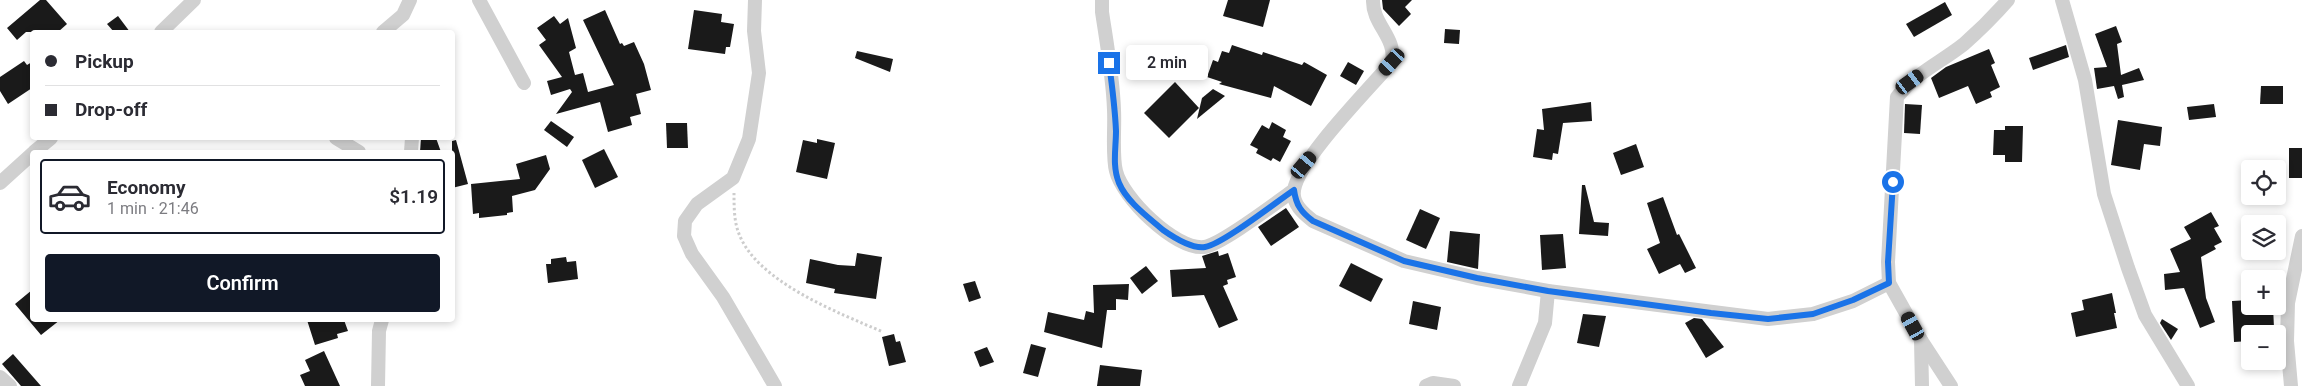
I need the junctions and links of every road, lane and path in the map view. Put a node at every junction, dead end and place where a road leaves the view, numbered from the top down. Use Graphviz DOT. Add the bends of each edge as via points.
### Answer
graph roads {
  1 [pos="194,0"];
  2 [pos="410,0"];
  3 [pos="479,0"];
  4 [pos="755,0"];
  5 [pos="1102,0"];
  6 [pos="1373,0"];
  7 [pos="2008,0"];
  8 [pos="2062,0"];
  9 [pos="165,30"];
  10 [pos="385,30"];
  11 [pos="524,83"];
  12 [pos="49,140"];
  13 [pos="339,140"];
  14 [pos="37,150"];
  15 [pos="356,150"];
  16 [pos="30,156"];
  17 [pos="733,178"];
  18 [pos="0,183"];
  19 [pos="1294,190"];
  20 [pos="2302,236"];
  21 [pos="1889,283"];
  22 [pos="1548,291"];
  23 [pos="381,322"];
  24 [pos="883,332"];
  25 [pos="1920,340"];
  26 [pos="0,377"];
  27 [pos="10,386"];
  28 [pos="378,386"];
  29 [pos="775,386"];
  30 [pos="1426,386"];
  31 [pos="1454,386"];
  32 [pos="1519,386"];
  33 [pos="1922,386"];
  34 [pos="1951,386"];
  35 [pos="2188,386"];
  36 [pos="2292,386"];
  1 -- 9 [label="street"];
  2 -- 10 [label="street" via="403,15"];
  3 -- 11 [label="street"];
  4 -- 17 [label="street" via="758,86 749,139"];
  5 -- 19 [label="street" via="1114,99 1115,169 1126,194 1150,219 1169,234 1204,247 1220,241"];
  6 -- 19 [label="street" via="1374,14 1391,44 1392,62 1304,165"];
  7 -- 21 [label="street" via="1962,45 1910,82 1897,97"];
  8 -- 35 [label="street" via="2085,80 2104,194 2119,241 2145,315"];
  12 -- 14 [label="street"];
  13 -- 15 [label="street"];
  16 -- 18 [label="street"];
  17 -- 24 [label="path" via="738,232 749,252 774,277 815,302"];
  17 -- 29 [label="street" via="697,204 685,221 684,236"];
  19 -- 22 [label="street" via="1302,212 1313,221 1404,261"];
  20 -- 36 [label="street" via="2288,302 2287,341"];
  21 -- 22 [label="street" via="1813,314 1768,319"];
  21 -- 25 [label="street"];
  22 -- 32 [label="street" via="1545,323"];
  23 -- 28 [label="street"];
  25 -- 33 [label="street"];
  25 -- 34 [label="street"];
  26 -- 27 [label="street"];
  30 -- 31 [label="street" via="1433,383"];
}
